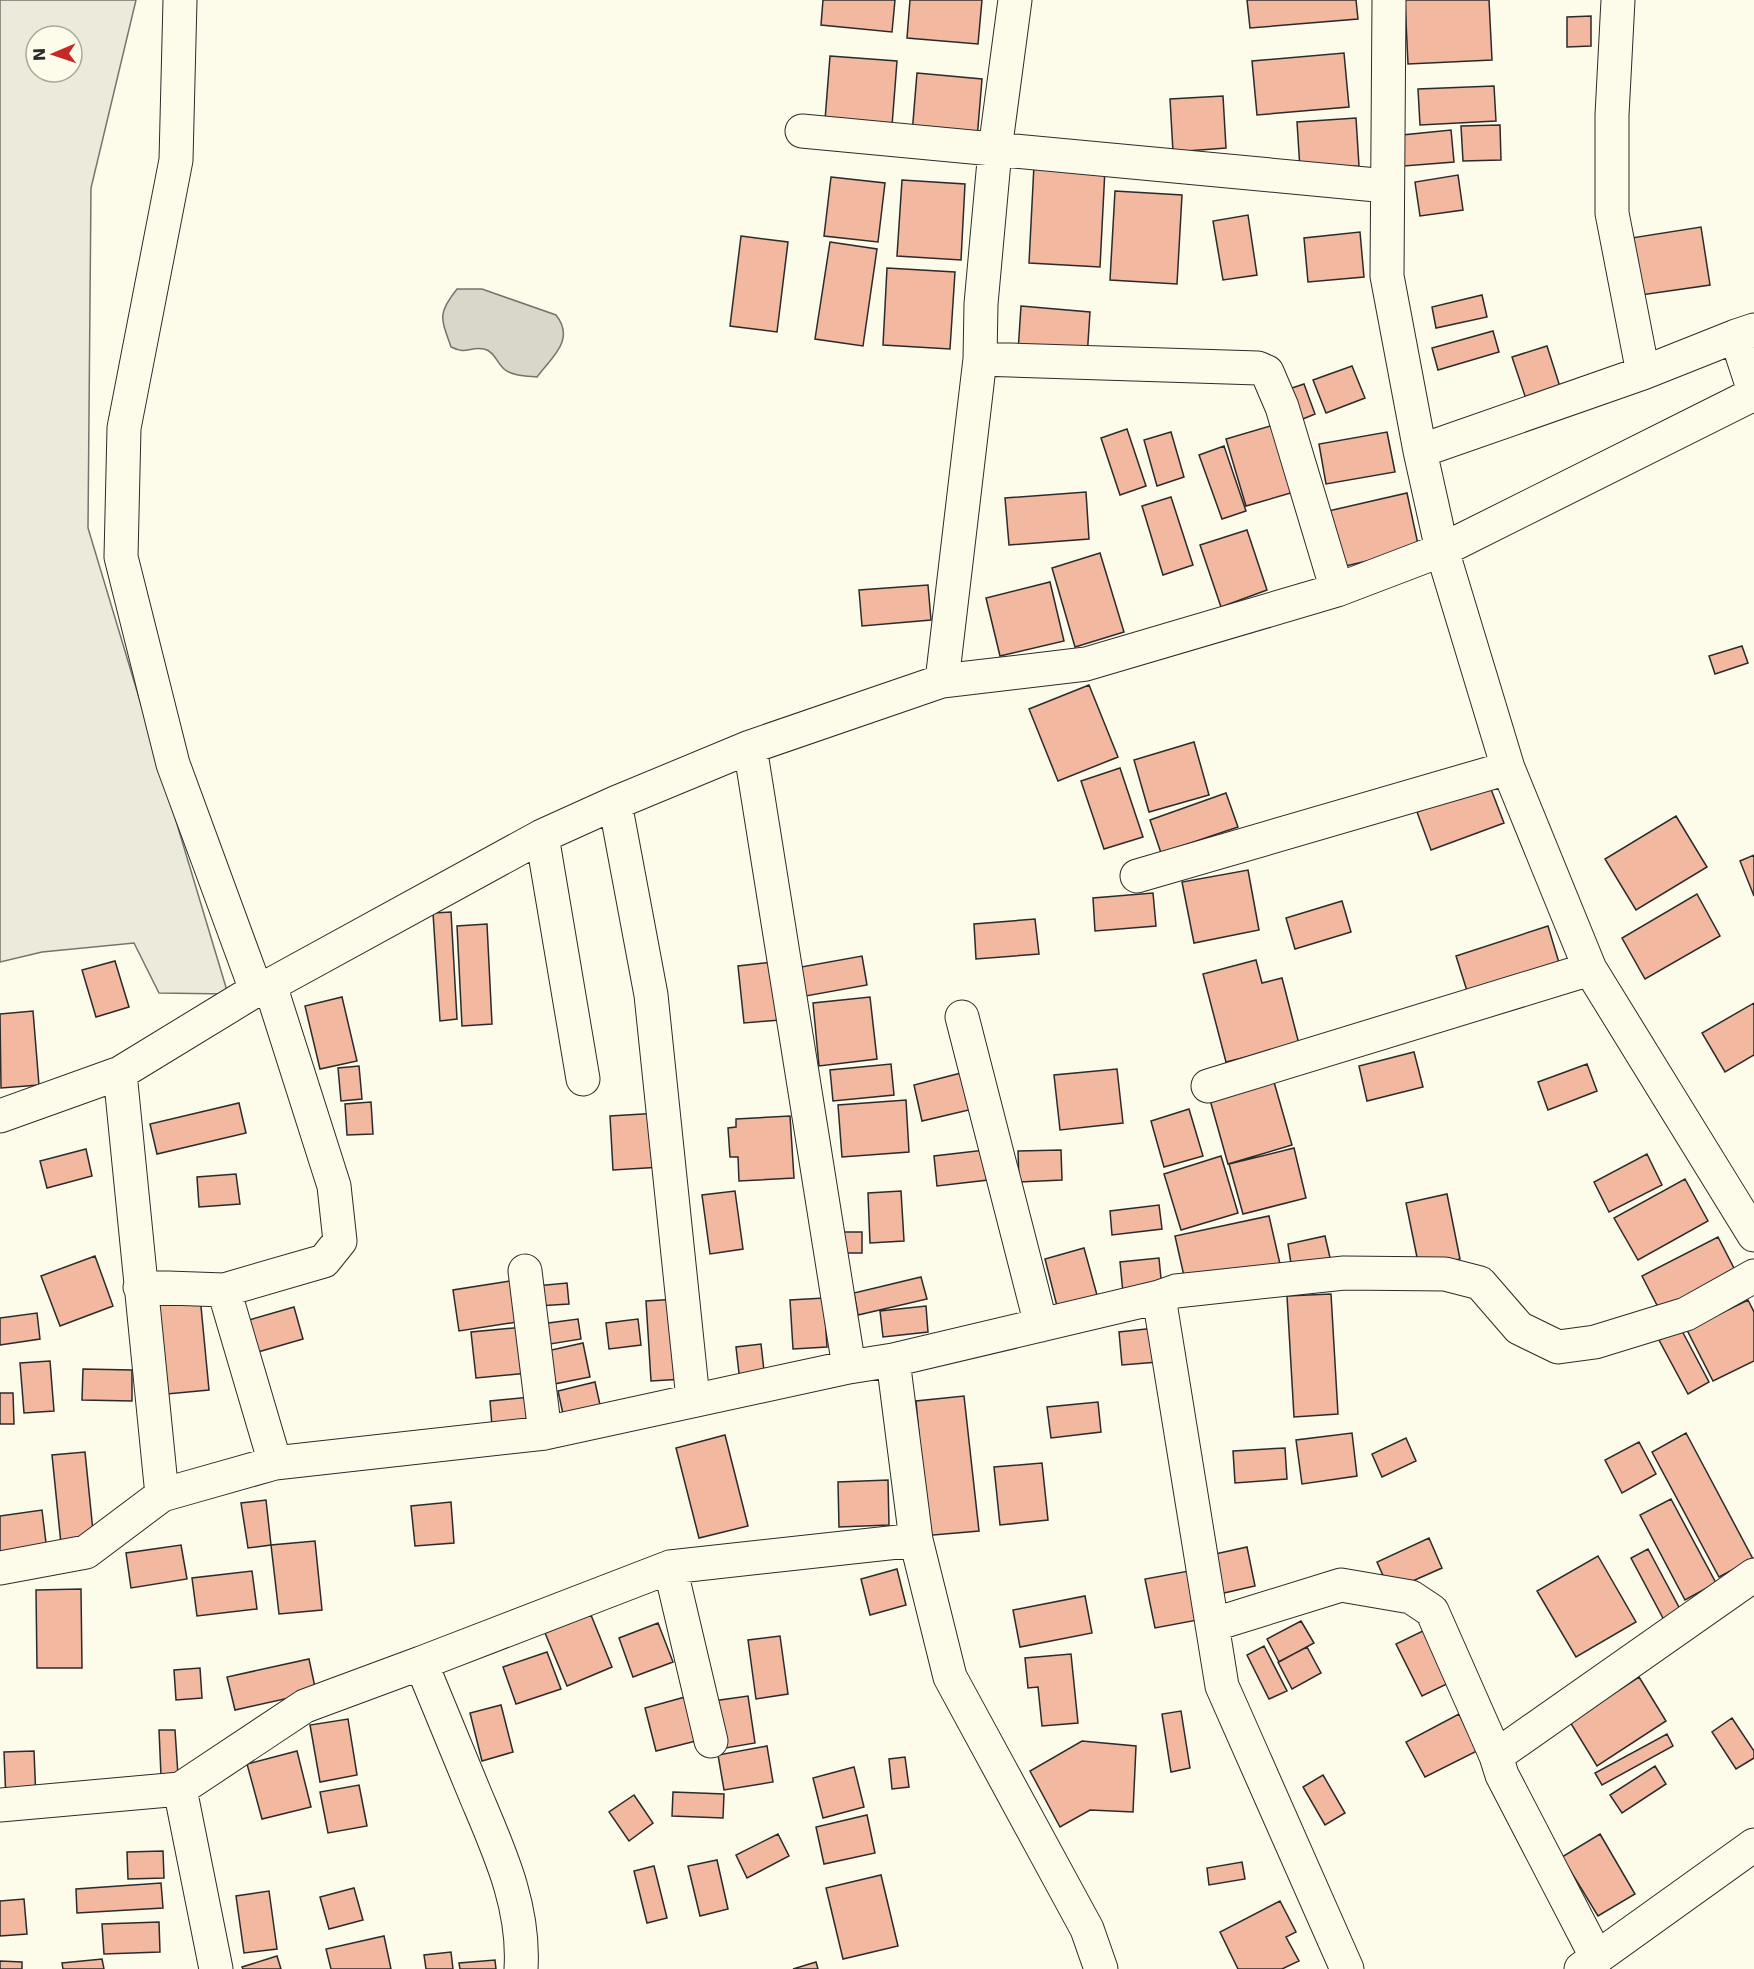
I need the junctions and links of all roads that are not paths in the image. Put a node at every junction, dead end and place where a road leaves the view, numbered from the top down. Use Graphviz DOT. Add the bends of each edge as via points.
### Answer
graph roads {
  1 [pos="180,0"];
  2 [pos="1015,0"];
  3 [pos="1389,0"];
  4 [pos="1618,0"];
  5 [pos="802,131"];
  6 [pos="994,150"];
  7 [pos="1387,186"];
  8 [pos="1745,333"];
  9 [pos="980,359"];
  10 [pos="1643,373"];
  11 [pos="1754,393"];
  12 [pos="1420,451"];
  13 [pos="1442,550"];
  14 [pos="1337,590"];
  15 [pos="942,681"];
  16 [pos="750,747"];
  17 [pos="1508,768"];
  18 [pos="615,803"];
  19 [pos="542,836"];
  20 [pos="1137,876"];
  21 [pos="1590,969"];
  22 [pos="263,987"];
  23 [pos="962,1017"];
  24 [pos="120,1073"];
  25 [pos="583,1079"];
  26 [pos="1208,1086"];
  27 [pos="0,1116"];
  28 [pos="1754,1235"];
  29 [pos="525,1271"];
  30 [pos="1754,1276"];
  31 [pos="140,1287"];
  32 [pos="224,1290"];
  33 [pos="1159,1297"];
  34 [pos="1041,1325"];
  35 [pos="893,1360"];
  36 [pos="849,1367"];
  37 [pos="693,1399"];
  38 [pos="545,1433"];
  39 [pos="275,1463"];
  40 [pos="162,1495"];
  41 [pos="916,1540"];
  42 [pos="670,1567"];
  43 [pos="0,1568"];
  44 [pos="1754,1575"];
  45 [pos="1212,1625"];
  46 [pos="421,1663"];
  47 [pos="711,1741"];
  48 [pos="1496,1756"];
  49 [pos="180,1789"];
  50 [pos="0,1805"];
  51 [pos="1754,1845"];
  52 [pos="1589,1963"];
  53 [pos="216,1969"];
  54 [pos="521,1969"];
  55 [pos="1101,1969"];
  56 [pos="1347,1969"];
  1 -- 22 [label="street" via="176,160 124,428 121,557 173,764"];
  2 -- 6 [label="street"];
  3 -- 7 [label="street"];
  4 -- 10 [label="street" via="1612,213"];
  5 -- 6 [label="street"];
  6 -- 7 [label="street"];
  6 -- 9 [label="street"];
  7 -- 12 [label="street" via="1387,276"];
  8 -- 10 [label="street"];
  8 -- 11 [label="street"];
  9 -- 14 [label="street" via="1258,368 1267,372 1282,407"];
  9 -- 15 [label="street"];
  10 -- 12 [label="street"];
  11 -- 13 [label="street"];
  12 -- 13 [label="street"];
  13 -- 14 [label="street"];
  13 -- 17 [label="street"];
  14 -- 15 [label="street" via="1086,664"];
  15 -- 16 [label="street"];
  16 -- 18 [label="street"];
  16 -- 36 [label="street"];
  17 -- 20 [label="street"];
  17 -- 21 [label="street"];
  18 -- 19 [label="street"];
  18 -- 37 [label="street" via="651,995"];
  19 -- 22 [label="street"];
  19 -- 25 [label="street"];
  21 -- 26 [label="street"];
  21 -- 28 [label="street"];
  22 -- 24 [label="street"];
  22 -- 32 [label="street" via="334,1186 339,1241 324,1261"];
  23 -- 34 [label="street"];
  24 -- 27 [label="street"];
  24 -- 31 [label="street"];
  29 -- 38 [label="street"];
  30 -- 33 [label="street" via="1686,1314 1595,1342 1558,1347 1519,1328 1480,1282 1445,1274 1344,1273 1176,1291"];
  31 -- 32 [label="street"];
  31 -- 40 [label="street"];
  32 -- 39 [label="street"];
  33 -- 34 [label="street"];
  33 -- 45 [label="street"];
  34 -- 35 [label="street"];
  35 -- 36 [label="street"];
  35 -- 41 [label="street"];
  36 -- 37 [label="street"];
  37 -- 38 [label="street"];
  38 -- 39 [label="street"];
  39 -- 40 [label="street"];
  40 -- 43 [label="street" via="86,1552"];
  41 -- 42 [label="street"];
  41 -- 55 [label="street" via="950,1677 1087,1929"];
  42 -- 46 [label="street"];
  42 -- 47 [label="street"];
  44 -- 48 [label="street"];
  45 -- 48 [label="street" via="1341,1585 1411,1597 1432,1611"];
  45 -- 56 [label="street" via="1222,1686"];
  46 -- 49 [label="street" via="305,1706"];
  46 -- 54 [label="street" via="507,1870 517,1907"];
  48 -- 52 [label="street"];
  49 -- 50 [label="street"];
  49 -- 53 [label="street"];
  51 -- 52 [label="street"];
}
